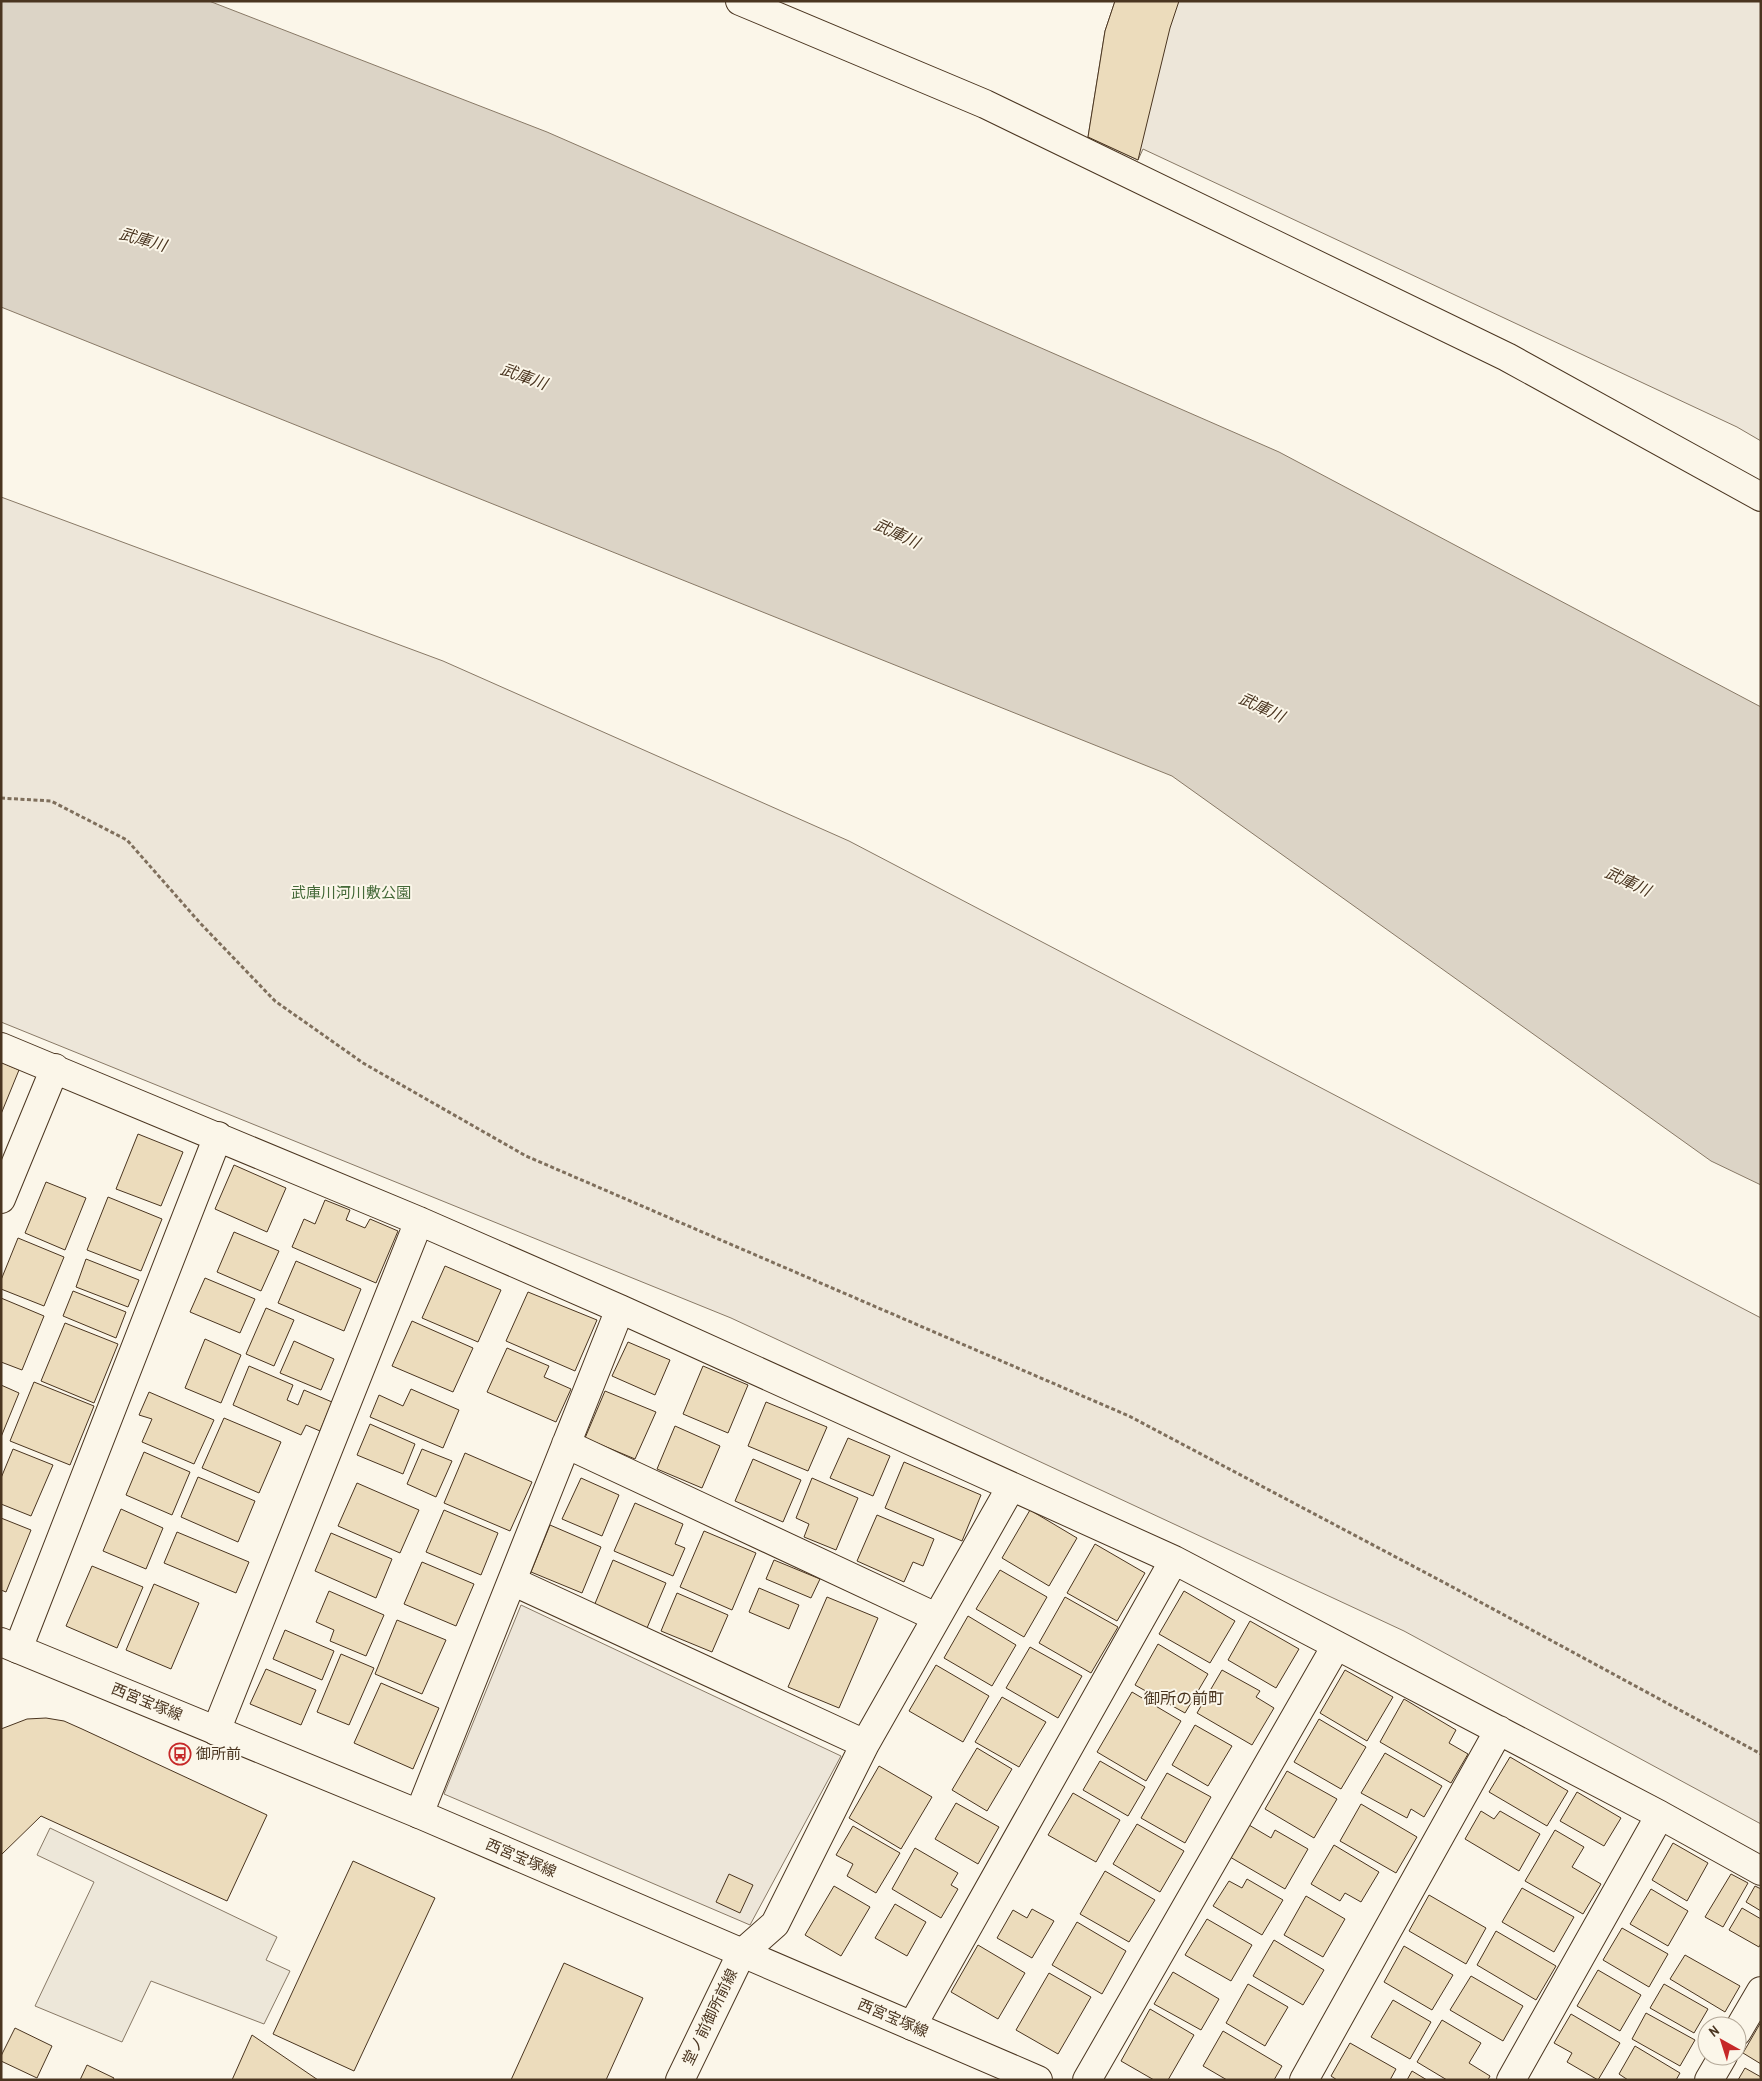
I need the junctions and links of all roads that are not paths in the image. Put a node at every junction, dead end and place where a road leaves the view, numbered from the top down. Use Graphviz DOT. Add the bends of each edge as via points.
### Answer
graph roads {
  1 [pos="740,1"];
  2 [pos="1761,497"];
  3 [pos="1,1047"];
  4 [pos="55,1068"];
  5 [pos="218,1136"];
  6 [pos="1,1199"];
  7 [pos="419,1222"];
  8 [pos="620,1309"];
  9 [pos="566,1444"];
  10 [pos="1011,1487"];
  11 [pos="1174,1560"];
  12 [pos="512,1581"];
  13 [pos="936,1618"];
  14 [pos="10,1645"];
  15 [pos="1336,1646"];
  16 [pos="216,1730"];
  17 [pos="1499,1730"];
  18 [pos="865,1744"];
  19 [pos="419,1814"];
  20 [pos="1660,1815"];
  21 [pos="1761,1871"];
  22 [pos="741,1954"];
  23 [pos="1761,1991"];
  24 [pos="1746,2016"];
  25 [pos="912,2026"];
  26 [pos="1718,2066"];
  27 [pos="680,2080"];
  28 [pos="1038,2080"];
  29 [pos="1087,2080"];
  30 [pos="1304,2080"];
  31 [pos="1511,2080"];
  32 [pos="1710,2080"];
  1 -- 2 [label="street" via="985,104 1507,356"];
  3 -- 4 [label="street"];
  4 -- 5 [label="street"];
  4 -- 6 [label="street"];
  5 -- 7 [label="street"];
  5 -- 14 [label="street"];
  7 -- 8 [label="street"];
  7 -- 16 [label="street"];
  8 -- 9 [label="street"];
  8 -- 10 [label="street"];
  9 -- 12 [label="street"];
  9 -- 13 [label="street"];
  10 -- 11 [label="street"];
  10 -- 13 [label="street"];
  11 -- 15 [label="street"];
  11 -- 25 [label="street"];
  12 -- 18 [label="street"];
  12 -- 19 [label="street"];
  13 -- 18 [label="street"];
  14 -- 16 [label="street, 西宮宝塚線"];
  15 -- 17 [label="street"];
  15 -- 29 [label="street"];
  16 -- 19 [label="street, 西宮宝塚線"];
  17 -- 20 [label="street"];
  17 -- 30 [label="street"];
  18 -- 22 [label="street" via="775,1924"];
  19 -- 22 [label="street, 西宮宝塚線"];
  20 -- 21 [label="street"];
  20 -- 31 [label="street"];
  22 -- 25 [label="street, 西宮宝塚線"];
  22 -- 27 [label="street, 堂ノ前御所前線"];
  23 -- 24 [label="street"];
  25 -- 28 [label="street, 西宮宝塚線"];
  26 -- 32 [label="street"];
}
